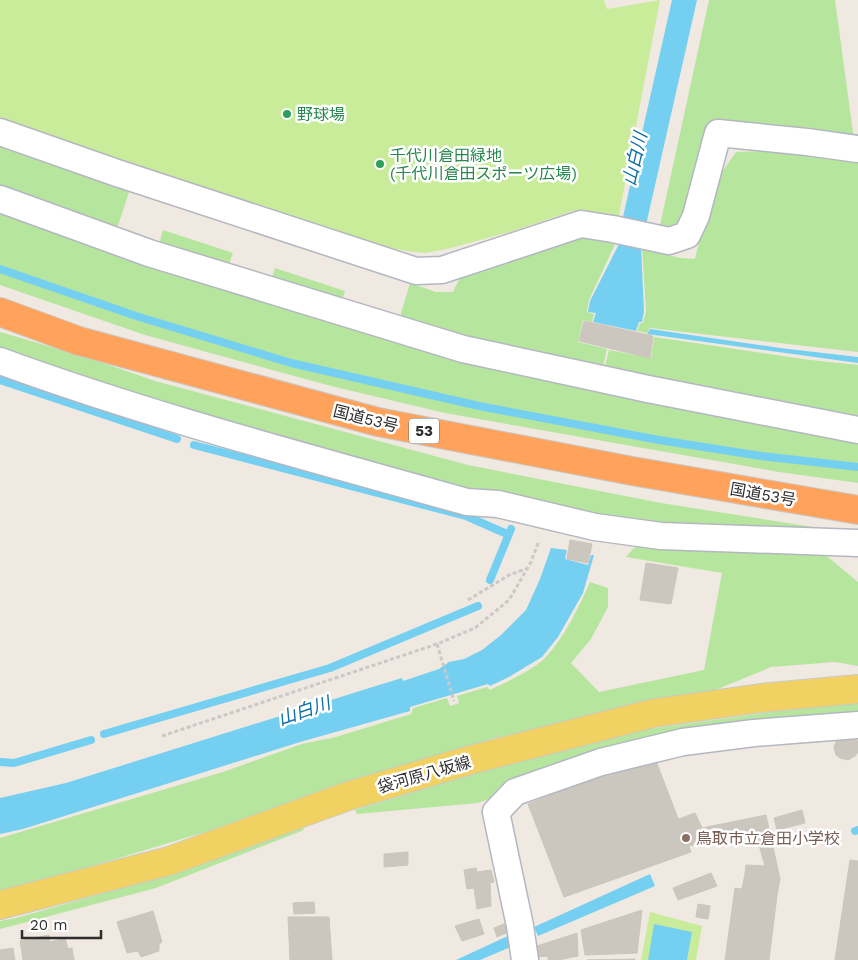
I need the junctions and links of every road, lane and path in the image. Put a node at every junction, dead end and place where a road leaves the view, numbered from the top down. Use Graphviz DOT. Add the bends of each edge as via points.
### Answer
graph roads {
  1 [pos="0,132"];
  2 [pos="858,148"];
  3 [pos="0,199"];
  4 [pos="0,312"];
  5 [pos="0,361"];
  6 [pos="858,430"];
  7 [pos="858,510"];
  8 [pos="548,516"];
  9 [pos="858,543"];
  10 [pos="526,569"];
  11 [pos="468,600"];
  12 [pos="437,644"];
  13 [pos="858,689"];
  14 [pos="454,701"];
  15 [pos="858,725"];
  16 [pos="162,736"];
  17 [pos="0,905"];
  18 [pos="525,960"];
  1 -- 2 [label="street" via="416,271 442,270 581,224 669,241 688,235 718,133"];
  3 -- 6 [label="street" via="149,253 463,350"];
  4 -- 7 [label="highway, 国道53号 / 53" via="79,341 378,422"];
  5 -- 8 [label="street" via="53,381 207,428 467,502 498,504"];
  8 -- 9 [label="street" via="595,527 661,536"];
  8 -- 10 [label="path"];
  10 -- 11 [label="path" via="509,575"];
  10 -- 12 [label="path" via="509,600 475,628"];
  12 -- 14 [label="path"];
  12 -- 16 [label="path"];
  13 -- 17 [label="main road, 袋河原八坂線" via="654,713 470,760 348,796 169,861"];
  15 -- 18 [label="street" via="683,742 601,762 515,792 496,812"];
}
